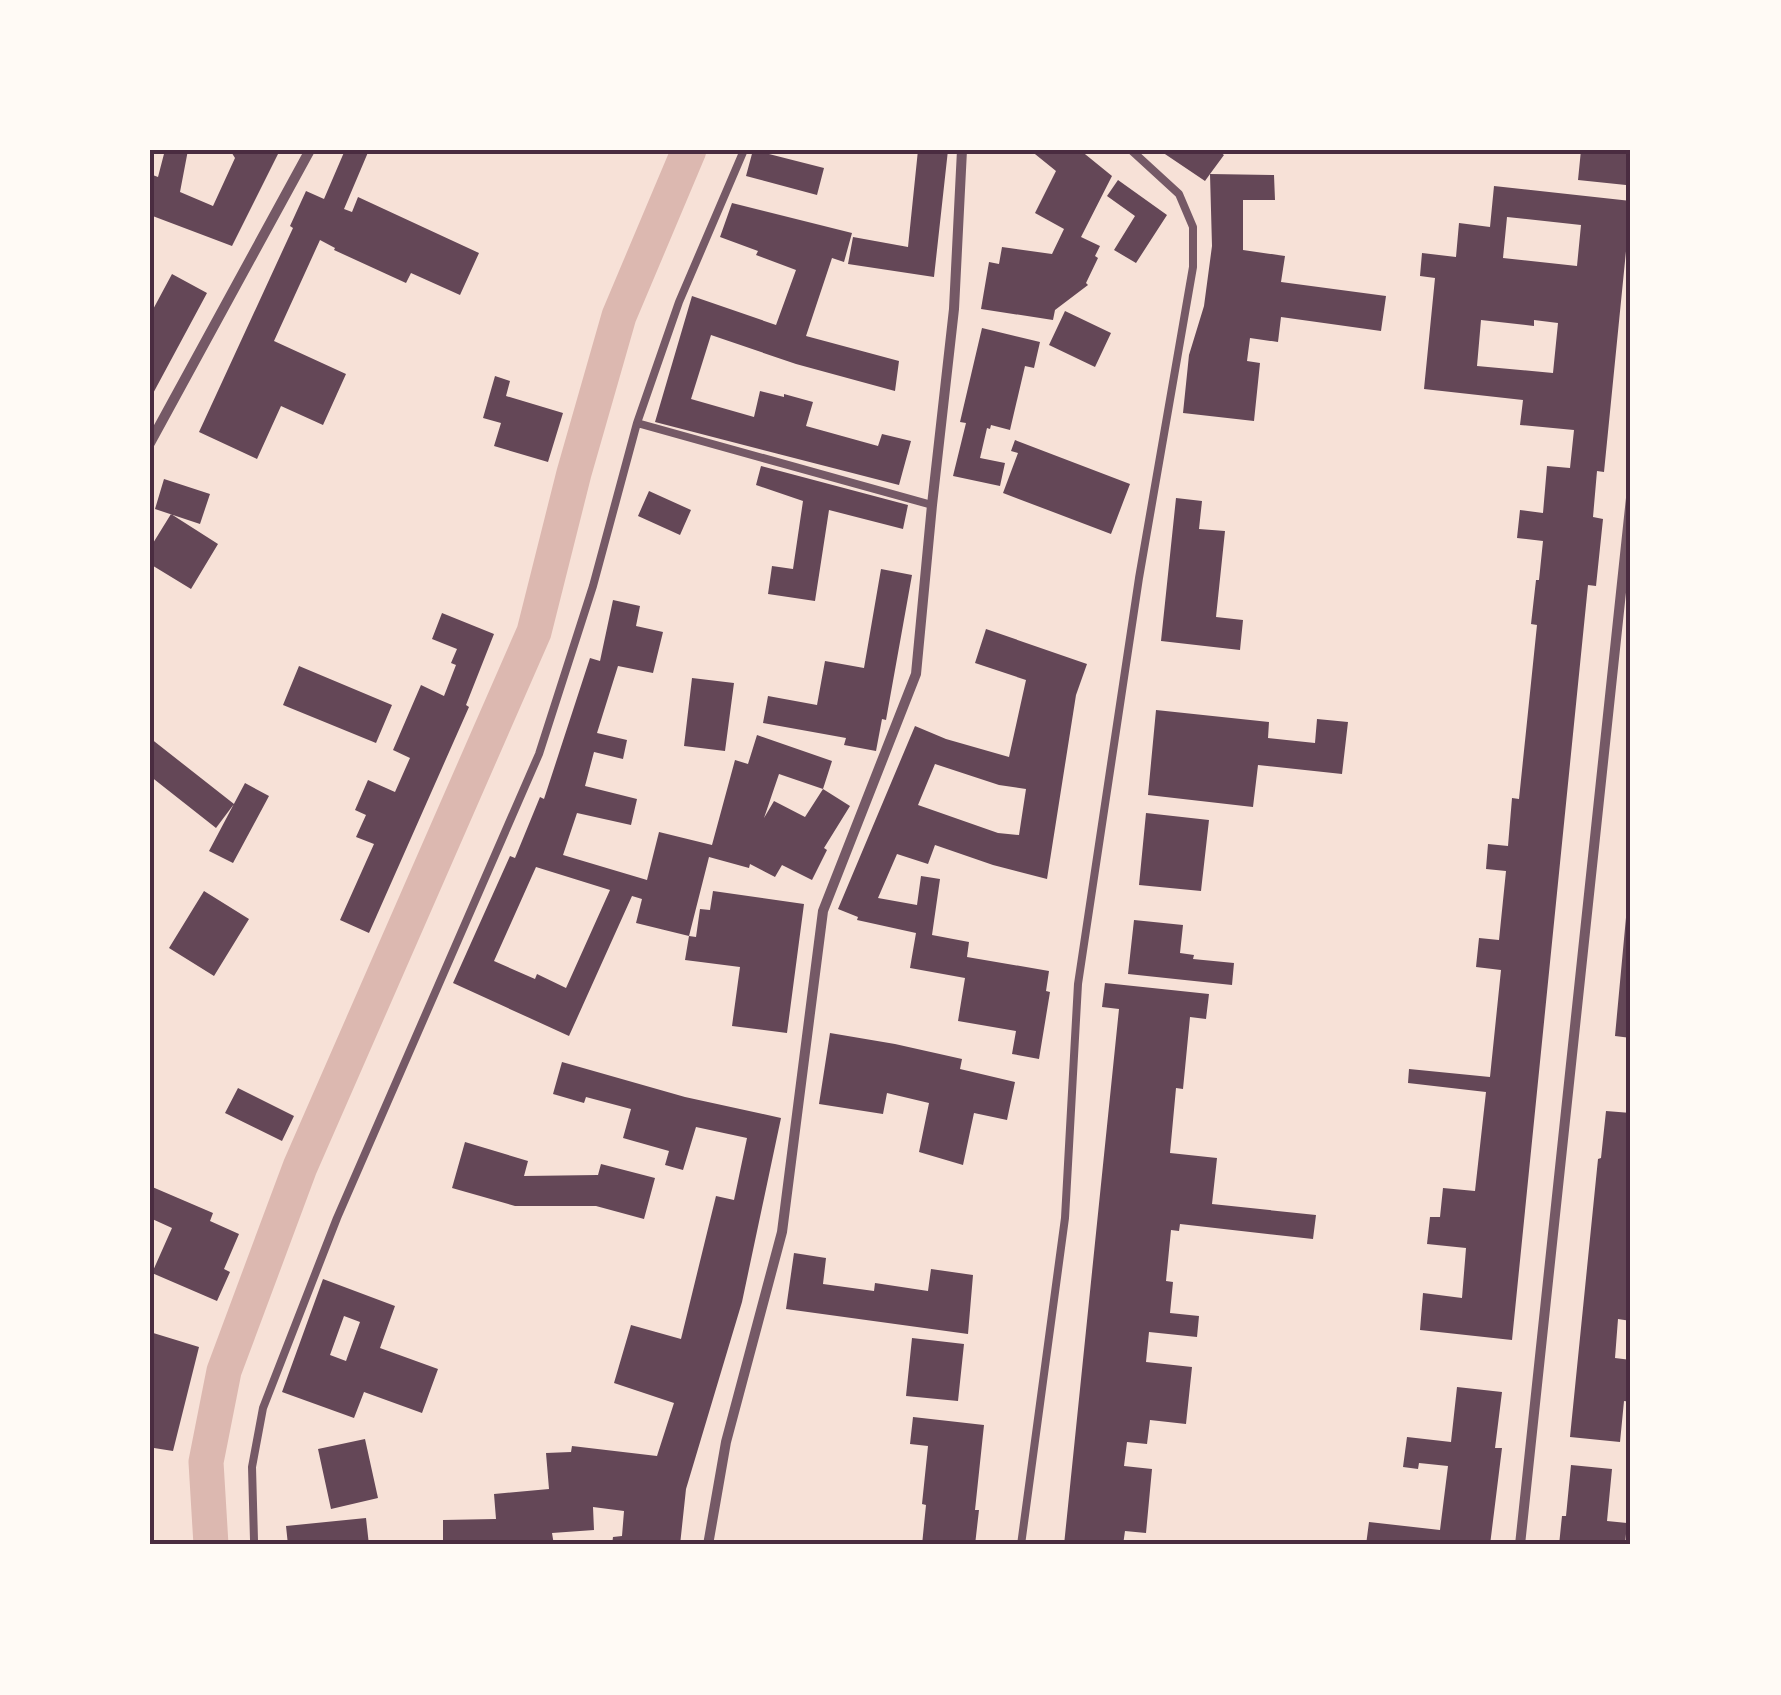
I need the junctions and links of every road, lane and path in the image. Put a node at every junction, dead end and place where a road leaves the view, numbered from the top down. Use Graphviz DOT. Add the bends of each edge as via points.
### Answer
graph roads {
  1 [pos="310,150"];
  2 [pos="744,150"];
  3 [pos="962,150"];
  4 [pos="1131,150"];
  5 [pos="637,424"];
  6 [pos="150,442"];
  7 [pos="1631,498"];
  8 [pos="932,505"];
  9 [pos="256,1545"];
  10 [pos="708,1545"];
  11 [pos="1022,1545"];
  12 [pos="1520,1545"];
  1 -- 6 [label="street"];
  2 -- 5 [label="lane" via="679,302"];
  3 -- 8 [label="street" via="954,309"];
  4 -- 11 [label="lane" via="1180,194 1192,227 1193,268 1138,578 1078,984 1065,1218"];
  5 -- 8 [label="lane"];
  5 -- 9 [label="lane" via="539,754 337,1218 264,1408 252,1468"];
  7 -- 12 [label="street"];
  8 -- 10 [label="street" via="916,674 823,911 782,1232 726,1442"];
}
